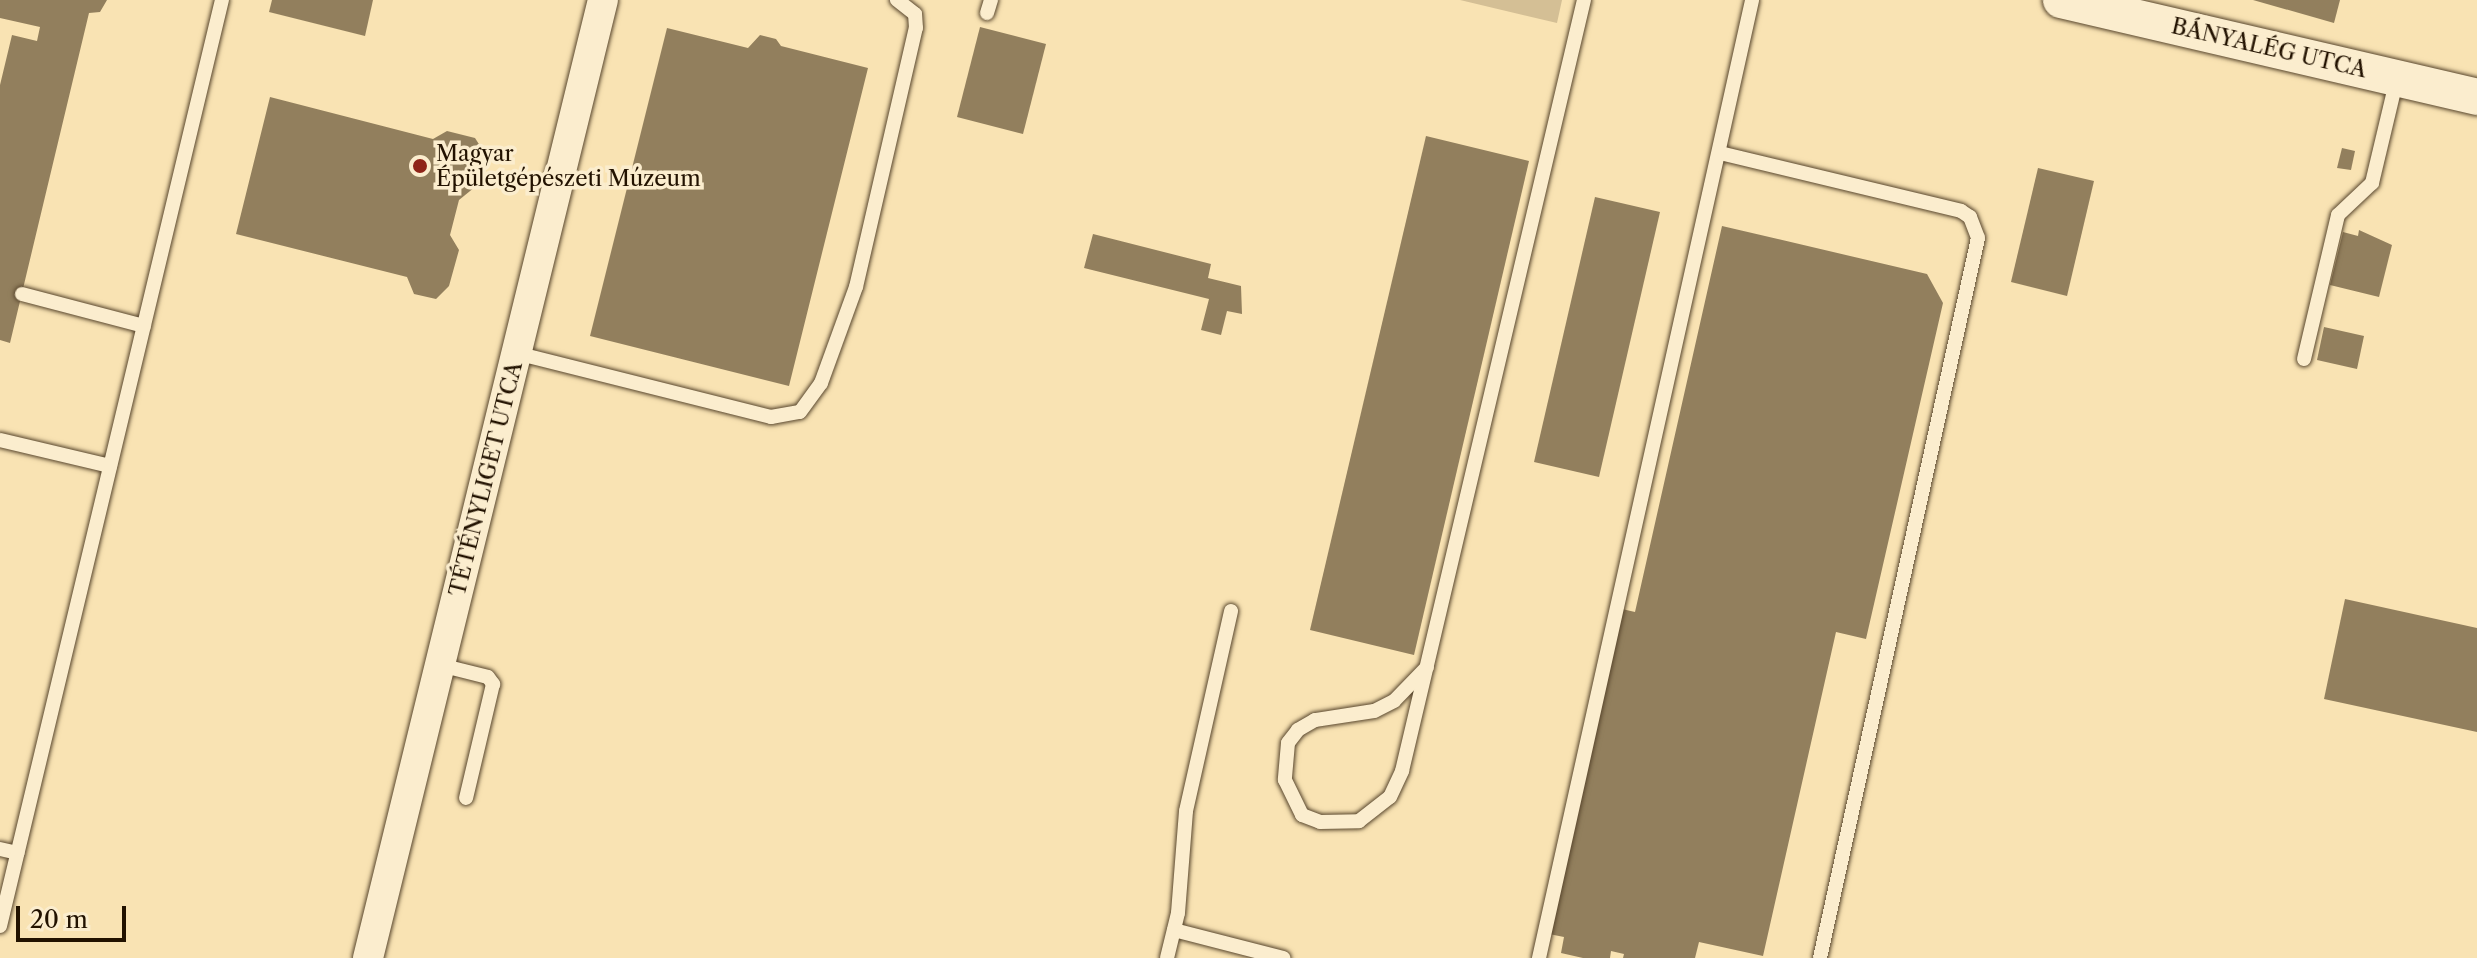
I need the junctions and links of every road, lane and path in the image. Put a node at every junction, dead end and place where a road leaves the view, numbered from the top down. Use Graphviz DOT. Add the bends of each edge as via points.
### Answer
graph roads {
  1 [pos="222,0"];
  2 [pos="603,0"];
  3 [pos="897,0"];
  4 [pos="1584,0"];
  5 [pos="1752,0"];
  6 [pos="2061,0"];
  7 [pos="2397,78"];
  8 [pos="2477,97"];
  9 [pos="1720,153"];
  10 [pos="22,294"];
  11 [pos="144,326"];
  12 [pos="516,353"];
  13 [pos="2304,359"];
  14 [pos="0,440"];
  15 [pos="110,466"];
  16 [pos="1231,611"];
  17 [pos="440,665"];
  18 [pos="1427,667"];
  19 [pos="466,798"];
  20 [pos="0,849"];
  21 [pos="18,853"];
  22 [pos="0,926"];
  23 [pos="1174,930"];
  24 [pos="368,958"];
  25 [pos="1167,958"];
  26 [pos="1283,958"];
  27 [pos="1539,958"];
  28 [pos="1820,958"];
  1 -- 11 [label="lane"];
  2 -- 12 [label="street, TÉTÉNYLIGET UTCA"];
  3 -- 12 [label="lane" via="915,14 916,28 862,260 837,348 812,401 800,412 771,417"];
  4 -- 18 [label="lane"];
  5 -- 9 [label="lane"];
  6 -- 7 [label="street, BÁNYALÉG UTCA"];
  7 -- 8 [label="street, BÁNYALÉG UTCA"];
  7 -- 13 [label="lane" via="2372,183 2338,215"];
  9 -- 27 [label="lane"];
  9 -- 28 [label="lane" via="1961,211 1970,217 1978,238"];
  10 -- 11 [label="lane"];
  11 -- 15 [label="lane"];
  12 -- 17 [label="street, TÉTÉNYLIGET UTCA"];
  14 -- 15 [label="lane"];
  15 -- 21 [label="lane"];
  16 -- 23 [label="lane" via="1186,811"];
  17 -- 19 [label="lane" via="488,677 493,684"];
  17 -- 24 [label="street, TÉTÉNYLIGET UTCA"];
  18 -- 18 [label="lane" via="1402,771 1390,797 1359,821 1320,822 1302,815 1285,780 1288,743 1298,730 1315,720 1374,711 1394,701"];
  20 -- 21 [label="lane"];
  21 -- 22 [label="lane"];
  23 -- 25 [label="lane"];
  23 -- 26 [label="lane"];
}
